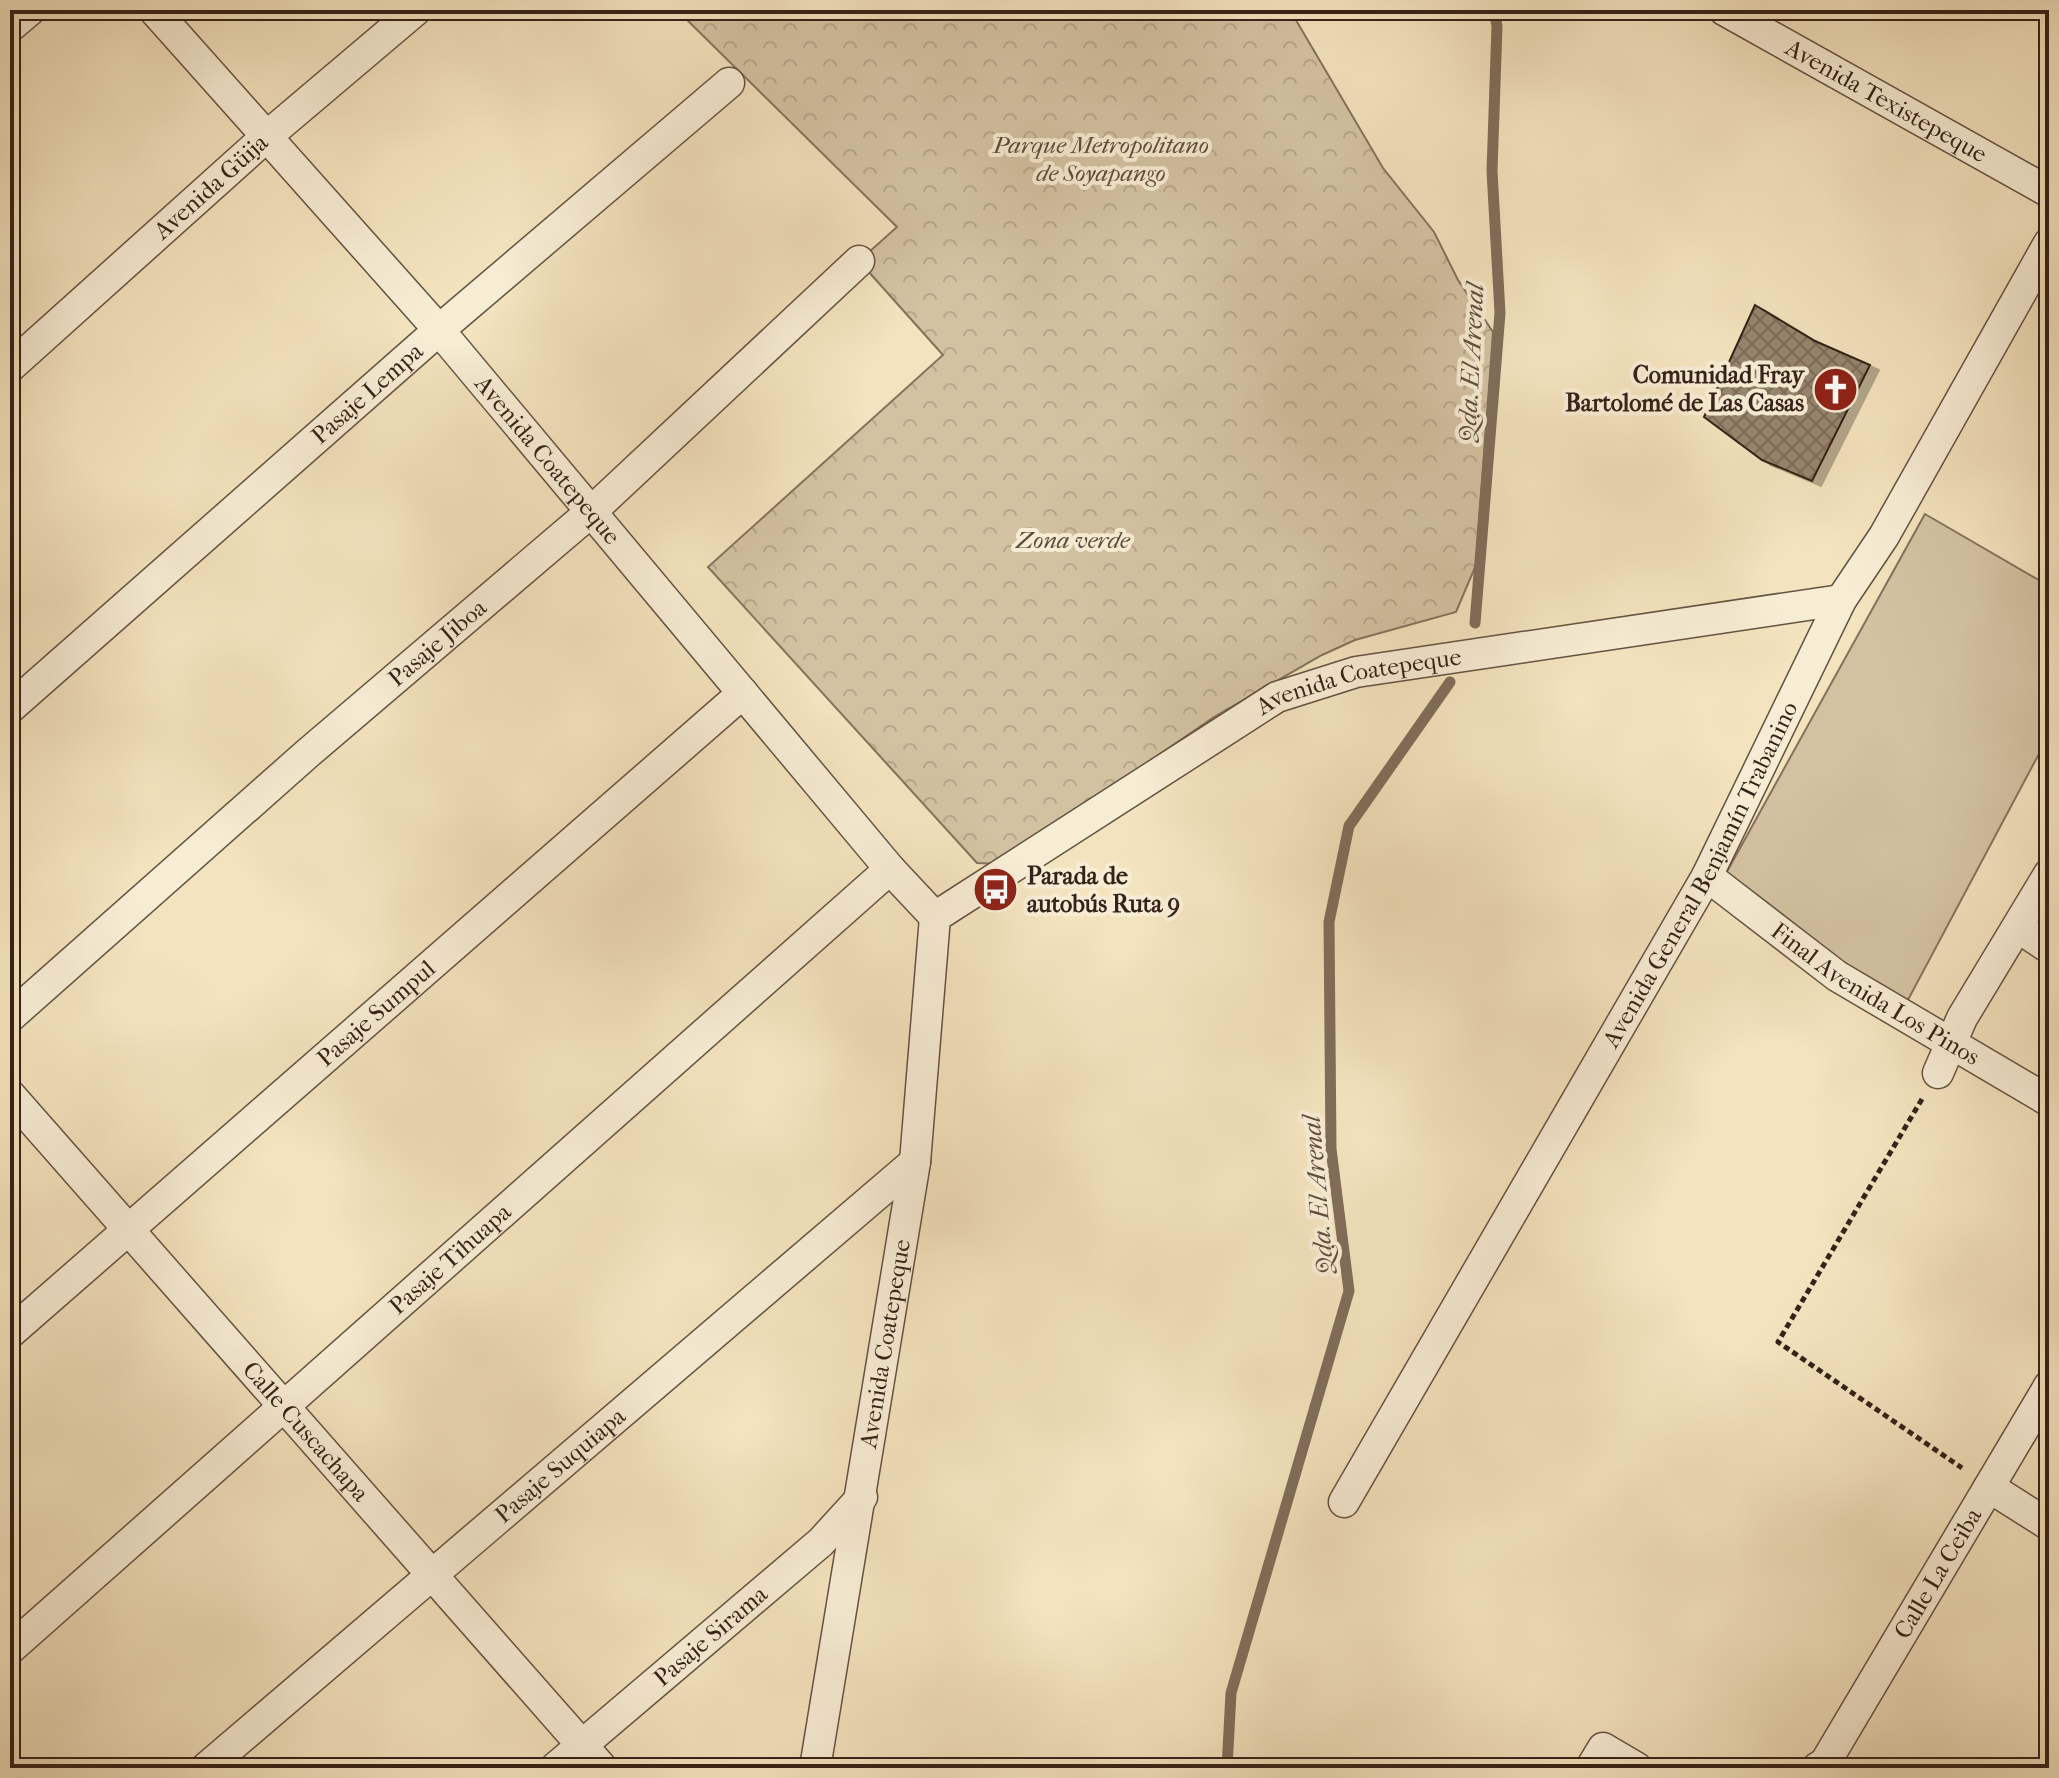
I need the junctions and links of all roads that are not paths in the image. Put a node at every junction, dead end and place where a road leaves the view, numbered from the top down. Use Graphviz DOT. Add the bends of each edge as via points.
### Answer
graph roads {
  1 [pos="30,10"];
  2 [pos="154,10"];
  3 [pos="416,10"];
  4 [pos="1724,10"];
  5 [pos="10,27"];
  6 [pos="729,83"];
  7 [pos="266,137"];
  8 [pos="2049,192"];
  9 [pos="2049,243"];
  10 [pos="859,261"];
  11 [pos="439,330"];
  12 [pos="10,367"];
  13 [pos="592,511"];
  14 [pos="1841,600"];
  15 [pos="743,693"];
  16 [pos="10,708"];
  17 [pos="890,869"];
  18 [pos="2049,874"];
  19 [pos="1707,876"];
  20 [pos="935,917"];
  21 [pos="2019,928"];
  22 [pos="2049,948"];
  23 [pos="10,1017"];
  24 [pos="1951,1042"];
  25 [pos="1938,1073"];
  26 [pos="10,1095"];
  27 [pos="2049,1101"];
  28 [pos="915,1162"];
  29 [pos="130,1231"];
  30 [pos="10,1333"];
  31 [pos="2049,1386"];
  32 [pos="283,1405"];
  33 [pos="1989,1487"];
  34 [pos="862,1497"];
  35 [pos="1344,1502"];
  36 [pos="2049,1525"];
  37 [pos="433,1571"];
  38 [pos="10,1649"];
  39 [pos="582,1743"];
  40 [pos="1821,1765"];
  41 [pos="813,1767"];
  42 [pos="206,1768"];
  43 [pos="555,1768"];
  44 [pos="602,1768"];
  45 [pos="1591,1768"];
  46 [pos="1637,1768"];
  1 -- 5 [label="street"];
  2 -- 7 [label="street, Avenida Coatepeque"];
  3 -- 7 [label="street, Avenida Güija"];
  4 -- 8 [label="street, Avenida Texistepeque"];
  6 -- 11 [label="street, Pasaje Lempa"];
  7 -- 11 [label="street, Avenida Coatepeque"];
  7 -- 12 [label="street, Avenida Güija"];
  9 -- 14 [label="street, Avenida General Benjamín Trabanino" via="1884,536"];
  10 -- 13 [label="street, Pasaje Jiboa"];
  11 -- 13 [label="street, Avenida Coatepeque"];
  11 -- 16 [label="street, Pasaje Lempa"];
  13 -- 15 [label="street, Avenida Coatepeque"];
  13 -- 23 [label="street, Pasaje Jiboa"];
  14 -- 19 [label="street, Avenida General Benjamín Trabanino"];
  14 -- 20 [label="street, Avenida Coatepeque" via="1356,672 1292,691"];
  15 -- 17 [label="street, Avenida Coatepeque"];
  15 -- 29 [label="street, Pasaje Sumpul"];
  17 -- 20 [label="street, Avenida Coatepeque"];
  17 -- 32 [label="street, Pasaje Tihuapa"];
  18 -- 21 [label="street"];
  19 -- 24 [label="street, Final Avenida Los Pinos" via="1837,976"];
  19 -- 35 [label="street, Avenida General Benjamín Trabanino"];
  20 -- 28 [label="street, Avenida Coatepeque"];
  21 -- 22 [label="street"];
  21 -- 24 [label="street"];
  24 -- 25 [label="street"];
  24 -- 27 [label="street, Final Avenida Los Pinos"];
  26 -- 29 [label="street, Calle Cuscachapa"];
  28 -- 34 [label="street, Avenida Coatepeque"];
  28 -- 37 [label="street, Pasaje Suquiapa"];
  29 -- 30 [label="street, Pasaje Sumpul"];
  29 -- 32 [label="street, Calle Cuscachapa"];
  31 -- 33 [label="street, Calle La Ceiba"];
  32 -- 37 [label="street, Calle Cuscachapa"];
  32 -- 38 [label="street, Pasaje Tihuapa"];
  33 -- 36 [label="street"];
  33 -- 40 [label="street, Calle La Ceiba"];
  34 -- 39 [label="street, Pasaje Sirama" via="821,1542"];
  34 -- 41 [label="street, Avenida Coatepeque"];
  37 -- 39 [label="street, Calle Cuscachapa"];
  37 -- 42 [label="street, Pasaje Suquiapa"];
  39 -- 43 [label="street, Pasaje Sirama"];
  39 -- 44 [label="street, Calle Cuscachapa"];
  45 -- 46 [label="street" via="1603,1748"];
}
